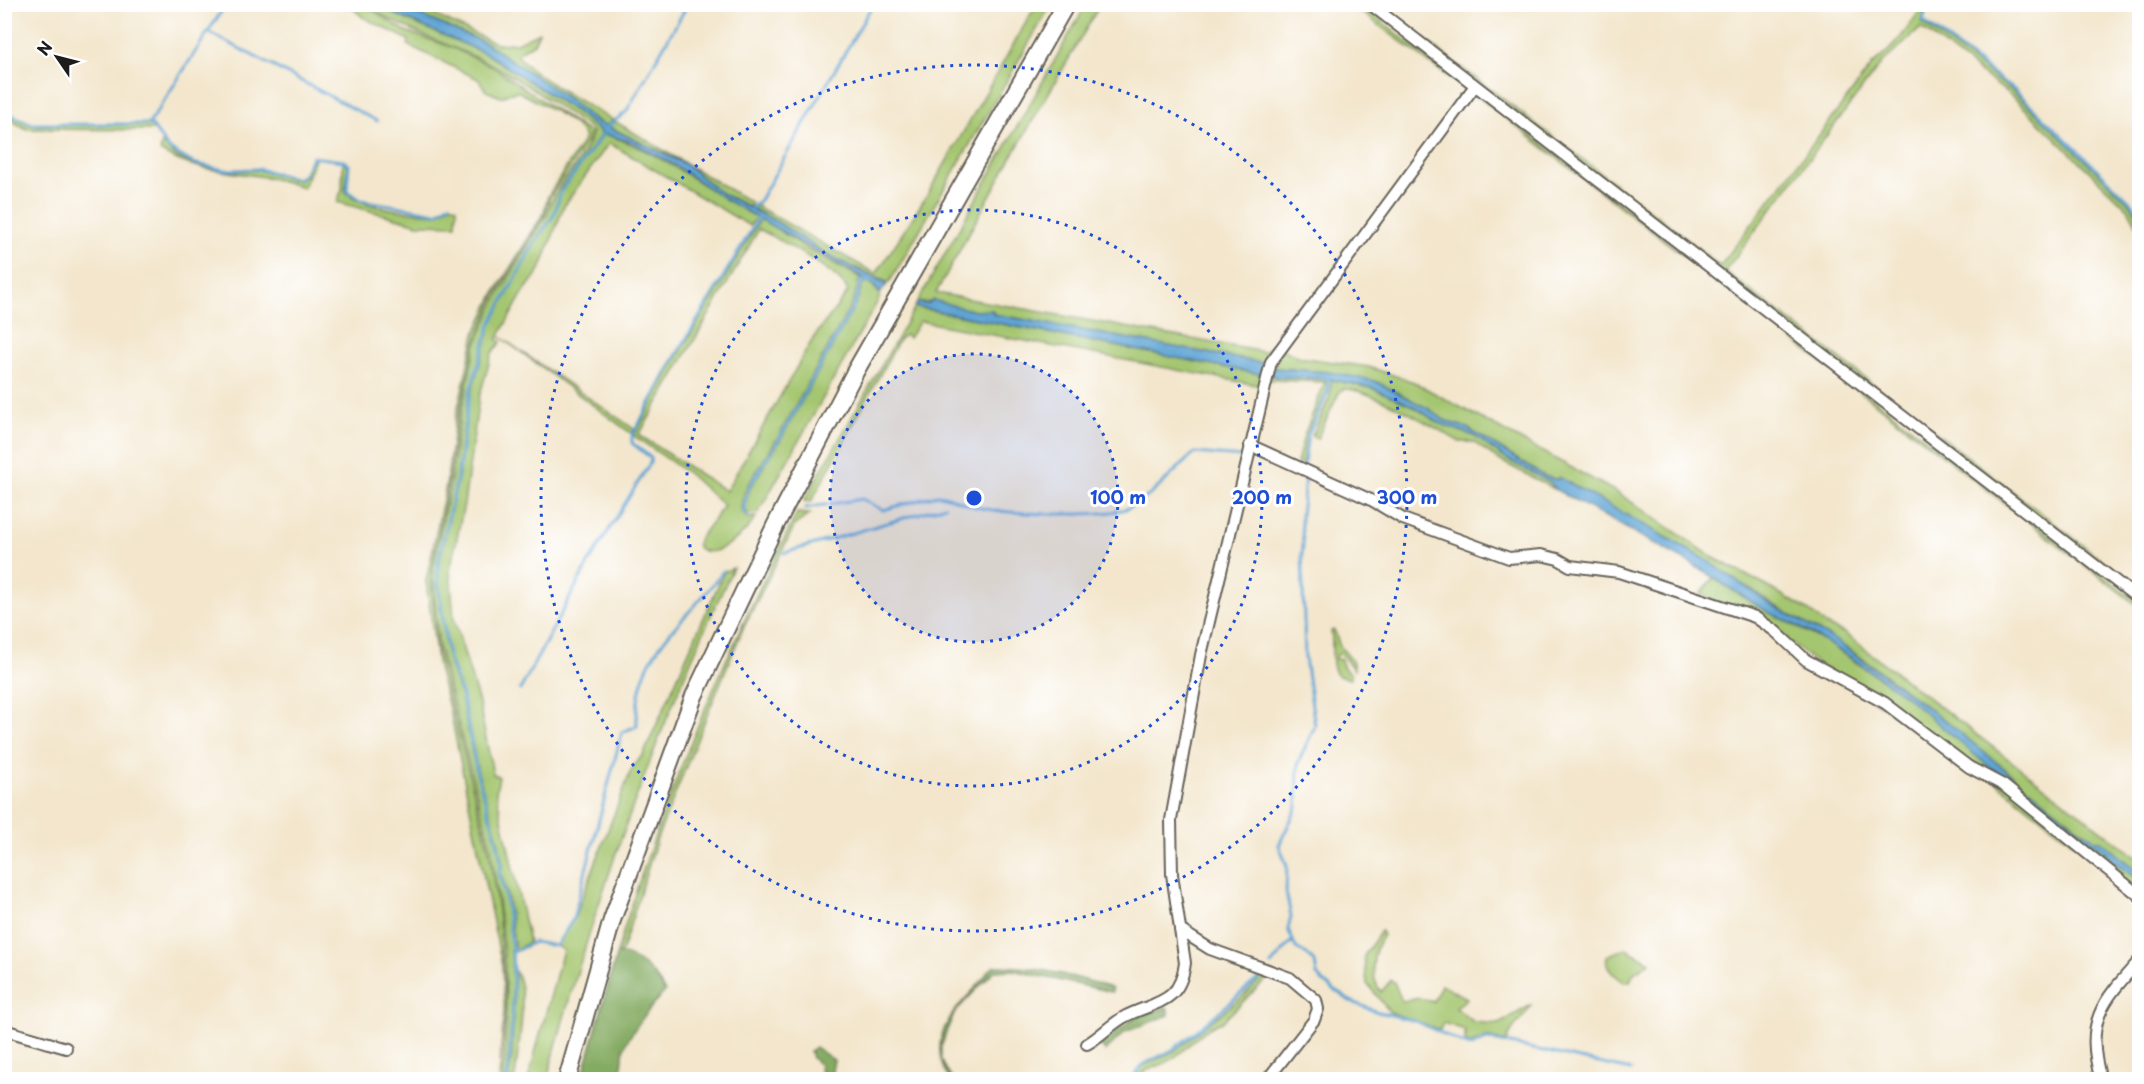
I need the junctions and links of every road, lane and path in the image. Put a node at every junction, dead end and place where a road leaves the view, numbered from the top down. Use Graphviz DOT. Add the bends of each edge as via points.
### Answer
graph roads {
  1 [pos="1066,4"];
  2 [pos="1370,4"];
  3 [pos="1474,87"];
  4 [pos="1250,445"];
  5 [pos="2139,600"];
  6 [pos="2139,896"];
  7 [pos="1180,930"];
  8 [pos="2139,960"];
  9 [pos="4,1030"];
  10 [pos="1087,1044"];
  11 [pos="66,1048"];
  12 [pos="567,1080"];
  13 [pos="1267,1080"];
  14 [pos="2101,1080"];
  1 -- 12 [label="highway" via="855,372 776,524 694,696 612,920"];
  2 -- 3 [label="street"];
  3 -- 4 [label="street" via="1271,362"];
  3 -- 5 [label="street"];
  4 -- 6 [label="street" via="1373,501 1403,519 1509,558 1541,555 1570,566 1619,572 1755,617 1806,660 1885,703 1969,767 2002,785"];
  4 -- 7 [label="street" via="1202,655 1171,820 1172,874"];
  7 -- 10 [label="street" via="1185,963 1174,993 1156,1005 1124,1017"];
  7 -- 13 [label="street" via="1209,949 1290,978 1316,1000 1314,1020"];
  8 -- 14 [label="street" via="2098,1012 2094,1047"];
  9 -- 11 [label="street"];
}
